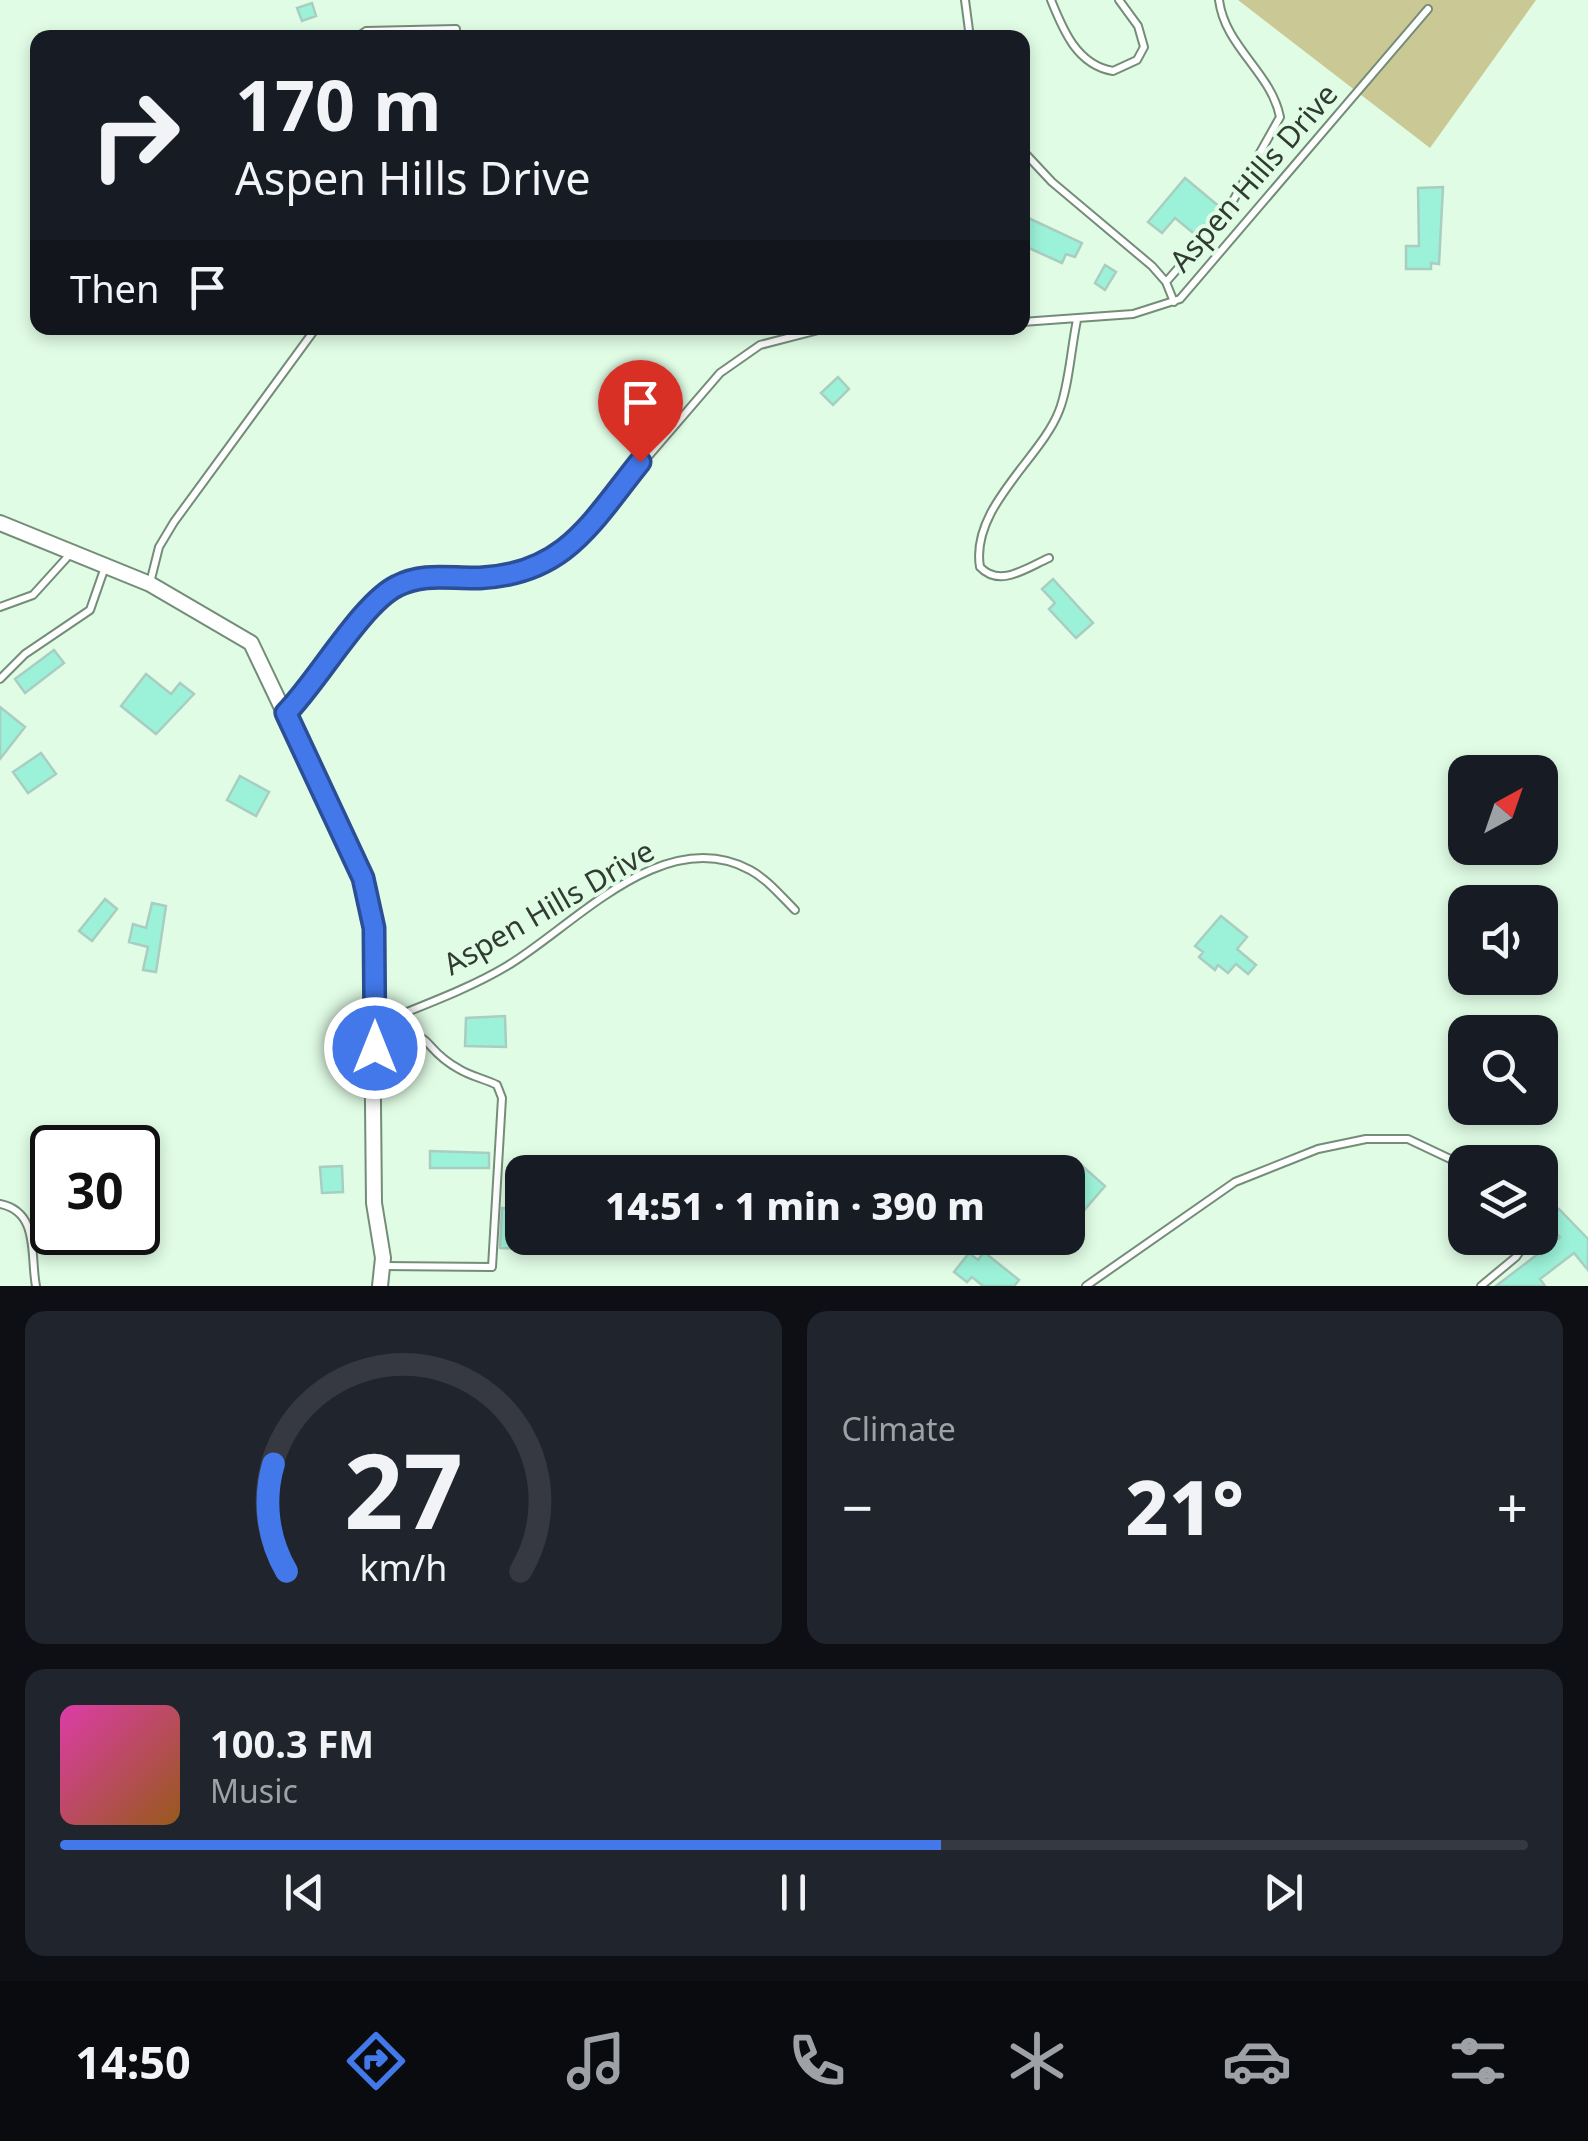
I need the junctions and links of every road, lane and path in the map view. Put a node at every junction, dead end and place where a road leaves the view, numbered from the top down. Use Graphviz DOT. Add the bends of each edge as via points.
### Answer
graph roads {
  1 [pos="965,0"];
  2 [pos="1051,0"];
  3 [pos="1119,0"];
  4 [pos="1219,0"];
  5 [pos="1428,8"];
  6 [pos="456,29"];
  7 [pos="411,30"];
  8 [pos="969,30"];
  9 [pos="1030,157"];
  10 [pos="1166,282"];
  11 [pos="1174,302"];
  12 [pos="1077,320"];
  13 [pos="1030,322"];
  14 [pos="311,335"];
  15 [pos="797,335"];
  16 [pos="0,523"];
  17 [pos="72,551"];
  18 [pos="1049,558"];
  19 [pos="105,566"];
  20 [pos="150,584"];
  21 [pos="0,607"];
  22 [pos="0,679"];
  23 [pos="286,713"];
  24 [pos="795,910"];
  25 [pos="375,1025"];
  26 [pos="375,1048"];
  27 [pos="1448,1158"];
  28 [pos="0,1204"];
  29 [pos="1517,1255"];
  30 [pos="383,1266"];
  31 [pos="36,1286"];
  32 [pos="380,1286"];
  33 [pos="1086,1286"];
  34 [pos="1481,1286"];
  1 -- 8 [label="lane"];
  2 -- 3 [label="lane" via="1080,54 1113,71 1137,60 1144,48"];
  4 -- 10 [label="lane" via="1228,34 1277,102 1280,117 1225,215"];
  5 -- 11 [label="lane, Aspen Hills Drive"];
  6 -- 7 [label="lane"];
  9 -- 10 [label="lane"];
  10 -- 11 [label="lane"];
  11 -- 12 [label="lane, Aspen Hills Drive"];
  12 -- 13 [label="lane, Aspen Hills Drive"];
  12 -- 18 [label="lane" via="1058,416 1015,472 978,552 980,567 991,577"];
  14 -- 20 [label="lane" via="174,522"];
  15 -- 23 [label="lane" via="760,344 720,373 575,541 545,565 502,576 421,577 386,593"];
  16 -- 17 [label="street"];
  17 -- 19 [label="street"];
  17 -- 21 [label="lane" via="33,596"];
  19 -- 20 [label="street"];
  19 -- 22 [label="lane" via="90,610"];
  20 -- 23 [label="street" via="251,642"];
  23 -- 25 [label="street" via="367,892"];
  24 -- 25 [label="lane, Aspen Hills Drive" via="739,865 700,858 665,864 506,966"];
  25 -- 26 [label="street"];
  26 -- 30 [label="street" via="374,1203"];
  26 -- 30 [label="lane" via="423,1036 458,1069 497,1085 502,1098 492,1267"];
  27 -- 33 [label="lane" via="1408,1138 1318,1149 1235,1182"];
  28 -- 31 [label="lane" via="20,1212 29,1228"];
  29 -- 34 [label="lane"];
  30 -- 32 [label="street"];
}
